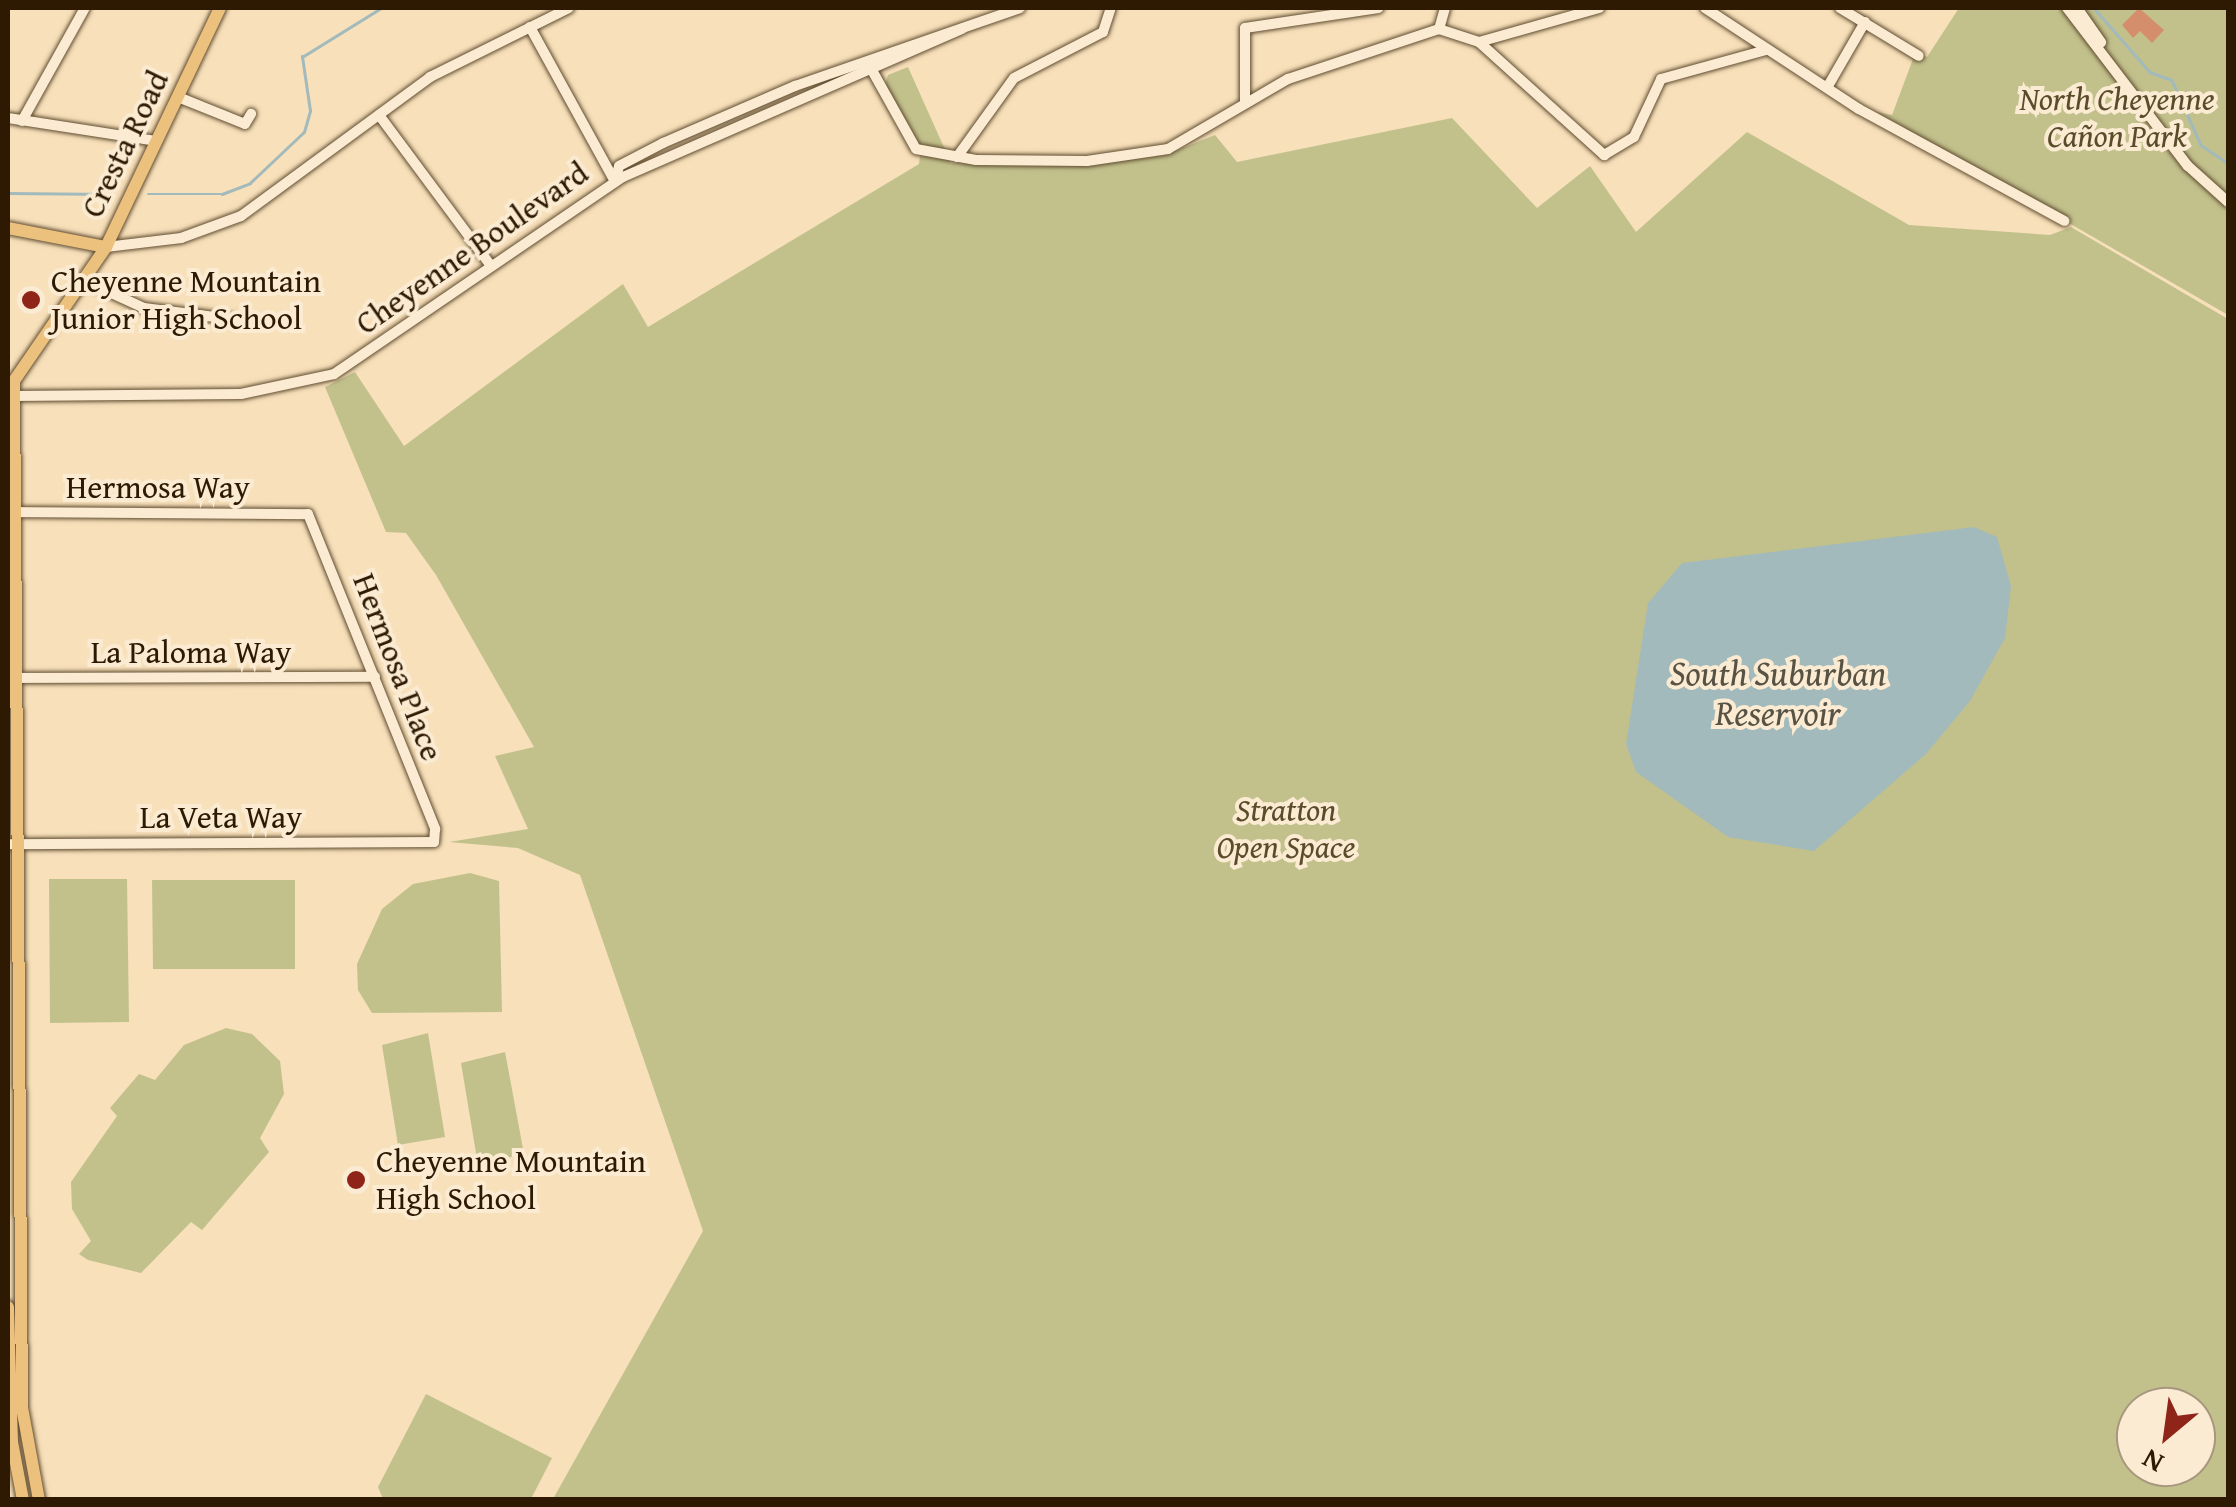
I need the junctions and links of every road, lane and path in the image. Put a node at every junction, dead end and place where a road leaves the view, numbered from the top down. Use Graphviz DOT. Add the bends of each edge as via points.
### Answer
graph roads {
  1 [pos="85,8"];
  2 [pos="220,8"];
  3 [pos="569,8"];
  4 [pos="1020,8"];
  5 [pos="1111,8"];
  6 [pos="1379,8"];
  7 [pos="1445,8"];
  8 [pos="1599,8"];
  9 [pos="1705,8"];
  10 [pos="1840,8"];
  11 [pos="2066,8"];
  12 [pos="2077,8"];
  13 [pos="1865,22"];
  14 [pos="530,27"];
  15 [pos="962,29"];
  16 [pos="1439,29"];
  17 [pos="1479,42"];
  18 [pos="1766,50"];
  19 [pos="1919,56"];
  20 [pos="2111,61"];
  21 [pos="872,72"];
  22 [pos="1828,86"];
  23 [pos="178,97"];
  24 [pos="1245,101"];
  25 [pos="250,114"];
  26 [pos="379,115"];
  27 [pos="8,118"];
  28 [pos="22,122"];
  29 [pos="157,140"];
  30 [pos="957,157"];
  31 [pos="614,182"];
  32 [pos="2228,202"];
  33 [pos="2064,221"];
  34 [pos="8,228"];
  35 [pos="106,246"];
  36 [pos="491,266"];
  37 [pos="84,281"];
  38 [pos="238,320"];
  39 [pos="10,396"];
  40 [pos="9,512"];
  41 [pos="308,514"];
  42 [pos="375,677"];
  43 [pos="10,678"];
  44 [pos="10,763"];
  45 [pos="13,809"];
  46 [pos="434,842"];
  47 [pos="14,844"];
  48 [pos="8,1308"];
  49 [pos="23,1500"];
  50 [pos="39,1500"];
  1 -- 28 [label="street"];
  2 -- 23 [label="main road, Cresta Road"];
  3 -- 14 [label="street"];
  4 -- 15 [label="street, Cheyenne Boulevard"];
  5 -- 30 [label="street" via="1103,32 1014,78"];
  6 -- 24 [label="street" via="1245,28"];
  7 -- 16 [label="street"];
  8 -- 17 [label="street"];
  9 -- 18 [label="street"];
  10 -- 13 [label="street"];
  11 -- 20 [label="street"];
  12 -- 20 [label="street"];
  13 -- 19 [label="street"];
  13 -- 22 [label="street"];
  14 -- 26 [label="street" via="450,64"];
  14 -- 31 [label="street"];
  15 -- 21 [label="street, Cheyenne Boulevard"];
  15 -- 31 [label="street, Cheyenne Boulevard" via="795,86 662,143 619,166"];
  16 -- 17 [label="street"];
  16 -- 24 [label="street"];
  17 -- 18 [label="street" via="1596,153 1634,137 1651,92 1668,74"];
  18 -- 22 [label="street"];
  20 -- 32 [label="street" via="2188,166"];
  21 -- 30 [label="street" via="909,144"];
  21 -- 31 [label="street, Cheyenne Boulevard"];
  22 -- 33 [label="street"];
  23 -- 25 [label="street" via="246,124"];
  23 -- 29 [label="main road, Cresta Road"];
  24 -- 30 [label="street" via="1205,132 1152,153 1087,161"];
  26 -- 35 [label="street" via="241,216 181,238"];
  26 -- 36 [label="street"];
  27 -- 28 [label="street"];
  28 -- 29 [label="street"];
  29 -- 35 [label="main road, Cresta Road"];
  31 -- 36 [label="street, Cheyenne Boulevard"];
  34 -- 35 [label="main road"];
  35 -- 37 [label="main road, Cresta Road"];
  36 -- 39 [label="street, Cheyenne Boulevard" via="366,357 303,384 241,394"];
  37 -- 38 [label="street" via="144,308"];
  37 -- 39 [label="main road, Cresta Road" via="26,354"];
  39 -- 40 [label="main road, Cresta Road"];
  40 -- 41 [label="street, Hermosa Way"];
  40 -- 43 [label="main road, Cresta Road"];
  41 -- 42 [label="street, Hermosa Place"];
  42 -- 43 [label="street, La Paloma Way"];
  42 -- 46 [label="street, Hermosa Place"];
  43 -- 44 [label="main road, Cresta Road"];
  44 -- 45 [label="main road, Cresta Road"];
  45 -- 47 [label="main road, Cresta Road"];
  46 -- 47 [label="street, La Veta Way"];
  47 -- 50 [label="main road, Cresta Road" via="22,1407"];
  48 -- 49 [label="main road" via="12,1442"];
}
